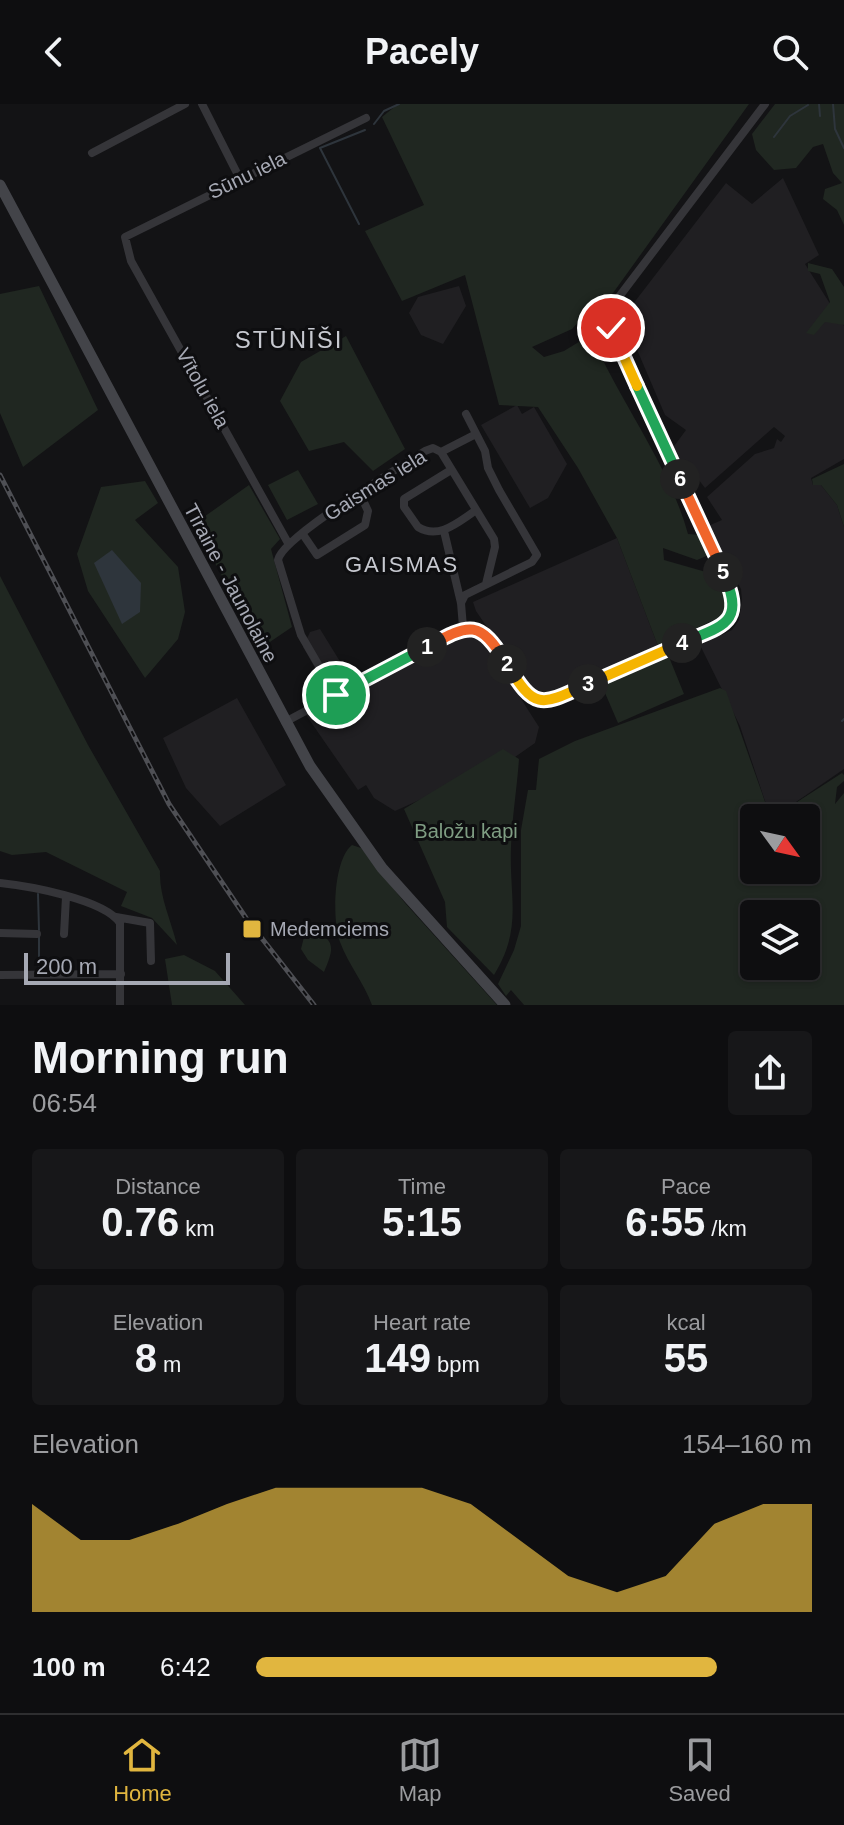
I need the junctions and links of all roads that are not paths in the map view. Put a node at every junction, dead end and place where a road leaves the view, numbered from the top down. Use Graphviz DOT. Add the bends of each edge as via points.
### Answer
graph roads {
  1 [pos="185,104"];
  2 [pos="202,104"];
  3 [pos="765,104"];
  4 [pos="366,118"];
  5 [pos="92,153"];
  6 [pos="240,179"];
  7 [pos="0,185"];
  8 [pos="129,233"];
  9 [pos="466,414"];
  10 [pos="476,434"];
  11 [pos="441,452"];
  12 [pos="451,470"];
  13 [pos="360,494"];
  14 [pos="475,511"];
  15 [pos="444,531"];
  16 [pos="302,533"];
  17 [pos="288,543"];
  18 [pos="486,584"];
  19 [pos="461,603"];
  20 [pos="463,627"];
  21 [pos="336,695"];
  22 [pos="285,722"];
  23 [pos="0,883"];
  24 [pos="66,897"];
  25 [pos="116,917"];
  26 [pos="5,933"];
  27 [pos="37,934"];
  28 [pos="64,934"];
  29 [pos="151,961"];
  30 [pos="121,974"];
  31 [pos="0,975"];
  32 [pos="120,1005"];
  33 [pos="505,1005"];
  1 -- 5 [label="street"];
  2 -- 6 [label="street"];
  3 -- 20 [label="street" via="609,310 616,342 734,597 731,613 720,627 550,700 530,697 489,637"];
  4 -- 6 [label="street, Sūnu iela"];
  6 -- 8 [label="street, Sūnu iela"];
  7 -- 22 [label="main road, Tīraine - Jaunolaine"];
  8 -- 17 [label="street, Vītolu iela" via="125,242 131,261"];
  9 -- 10 [label="street"];
  10 -- 11 [label="street, Gaismas iela"];
  10 -- 18 [label="street" via="499,490 537,555"];
  11 -- 12 [label="street"];
  11 -- 13 [label="street, Gaismas iela" via="425,451"];
  12 -- 14 [label="street"];
  12 -- 15 [label="street" via="403,503 418,527"];
  13 -- 16 [label="street, Gaismas iela"];
  13 -- 16 [label="street" via="368,511 365,525 317,555"];
  14 -- 15 [label="street"];
  14 -- 18 [label="street" via="495,546"];
  15 -- 19 [label="street"];
  16 -- 17 [label="street, Gaismas iela"];
  17 -- 21 [label="street" via="278,560 296,621"];
  18 -- 19 [label="street"];
  19 -- 20 [label="street"];
  20 -- 21 [label="street"];
  21 -- 22 [label="street"];
  22 -- 33 [label="main road, Tīraine - Jaunolaine" via="382,868"];
  23 -- 24 [label="street"];
  24 -- 25 [label="street"];
  24 -- 28 [label="street"];
  25 -- 29 [label="street" via="150,923"];
  25 -- 30 [label="street"];
  26 -- 27 [label="street"];
  30 -- 31 [label="street"];
  30 -- 32 [label="street"];
}
